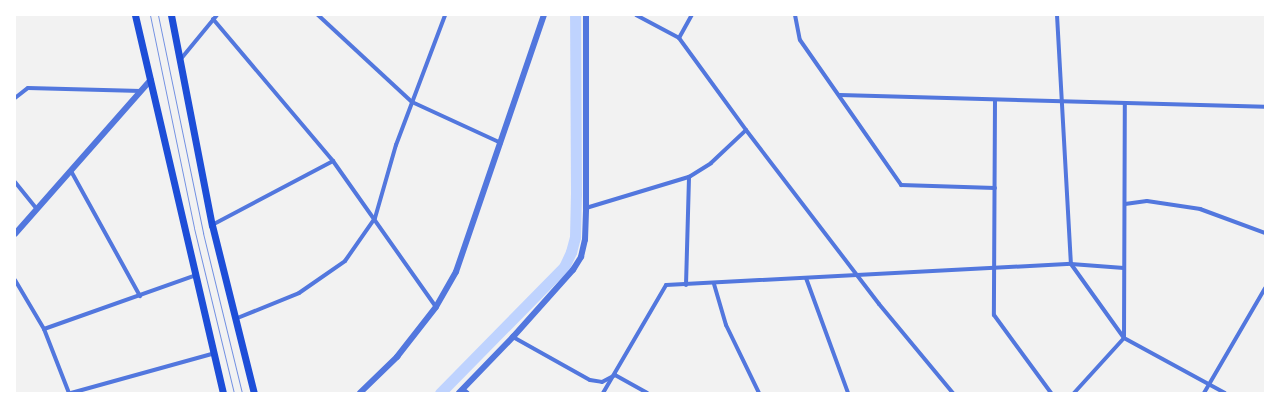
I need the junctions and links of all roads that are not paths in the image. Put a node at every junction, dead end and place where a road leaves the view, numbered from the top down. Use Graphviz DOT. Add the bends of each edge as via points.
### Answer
graph roads {
  1 [pos="135,15"];
  2 [pos="171,15"];
  3 [pos="217,15"];
  4 [pos="318,15"];
  5 [pos="445,15"];
  6 [pos="544,15"];
  7 [pos="586,15"];
  8 [pos="636,15"];
  9 [pos="692,15"];
  10 [pos="795,15"];
  11 [pos="1057,15"];
  12 [pos="213,19"];
  13 [pos="679,38"];
  14 [pos="179,60"];
  15 [pos="150,80"];
  16 [pos="141,91"];
  17 [pos="840,95"];
  18 [pos="15,98"];
  19 [pos="995,100"];
  20 [pos="412,102"];
  21 [pos="1061,103"];
  22 [pos="1125,104"];
  23 [pos="1265,107"];
  24 [pos="746,130"];
  25 [pos="501,143"];
  26 [pos="333,161"];
  27 [pos="71,171"];
  28 [pos="689,177"];
  29 [pos="15,182"];
  30 [pos="995,188"];
  31 [pos="1125,204"];
  32 [pos="586,208"];
  33 [pos="38,209"];
  34 [pos="375,218"];
  35 [pos="212,225"];
  36 [pos="1265,233"];
  37 [pos="15,234"];
  38 [pos="1071,264"];
  39 [pos="994,268"];
  40 [pos="1124,268"];
  41 [pos="194,276"];
  42 [pos="859,276"];
  43 [pos="806,278"];
  44 [pos="15,280"];
  45 [pos="714,284"];
  46 [pos="686,285"];
  47 [pos="1265,288"];
  48 [pos="140,296"];
  49 [pos="436,307"];
  50 [pos="235,320"];
  51 [pos="44,329"];
  52 [pos="513,337"];
  53 [pos="1124,338"];
  54 [pos="212,354"];
  55 [pos="615,375"];
  56 [pos="1210,385"];
  57 [pos="461,391"];
  58 [pos="70,393"];
  59 [pos="222,393"];
  60 [pos="254,393"];
  61 [pos="360,393"];
  62 [pos="468,393"];
  63 [pos="603,393"];
  64 [pos="646,393"];
  65 [pos="760,393"];
  66 [pos="848,393"];
  67 [pos="953,393"];
  68 [pos="1051,393"];
  69 [pos="1074,393"];
  70 [pos="1204,393"];
  71 [pos="1225,393"];
  1 -- 15 [label="main road"];
  2 -- 14 [label="main road"];
  3 -- 12 [label="street"];
  4 -- 20 [label="street"];
  5 -- 20 [label="street"];
  6 -- 25 [label="street"];
  7 -- 32 [label="street"];
  8 -- 13 [label="street"];
  9 -- 13 [label="street"];
  10 -- 17 [label="street" via="800,40"];
  11 -- 21 [label="street"];
  12 -- 14 [label="street"];
  12 -- 26 [label="street"];
  13 -- 24 [label="street"];
  14 -- 35 [label="main road"];
  15 -- 16 [label="street"];
  15 -- 41 [label="main road"];
  16 -- 18 [label="street" via="28,88"];
  16 -- 27 [label="street"];
  17 -- 19 [label="street"];
  17 -- 30 [label="street" via="901,185"];
  19 -- 21 [label="street"];
  19 -- 30 [label="street"];
  20 -- 25 [label="street"];
  20 -- 34 [label="street"];
  21 -- 22 [label="street"];
  21 -- 38 [label="street"];
  22 -- 23 [label="street"];
  22 -- 31 [label="street"];
  24 -- 28 [label="street" via="711,163"];
  24 -- 42 [label="street"];
  25 -- 49 [label="street" via="456,272"];
  26 -- 34 [label="street"];
  26 -- 35 [label="street"];
  27 -- 33 [label="street"];
  27 -- 48 [label="street"];
  28 -- 32 [label="street"];
  28 -- 46 [label="street"];
  29 -- 33 [label="street"];
  30 -- 39 [label="street"];
  31 -- 36 [label="street" via="1147,201 1200,208"];
  31 -- 40 [label="street"];
  32 -- 52 [label="street" via="585,240 581,257 573,270"];
  33 -- 37 [label="street"];
  34 -- 49 [label="street"];
  34 -- 50 [label="street" via="345,261 299,293"];
  35 -- 50 [label="main road"];
  38 -- 39 [label="street"];
  38 -- 40 [label="street"];
  38 -- 53 [label="street"];
  39 -- 42 [label="street"];
  39 -- 68 [label="street" via="994,315"];
  40 -- 53 [label="street"];
  41 -- 48 [label="street"];
  41 -- 54 [label="main road"];
  42 -- 43 [label="street"];
  42 -- 67 [label="street"];
  43 -- 45 [label="street"];
  43 -- 66 [label="street"];
  44 -- 51 [label="street"];
  45 -- 46 [label="street"];
  45 -- 65 [label="street" via="726,326"];
  46 -- 55 [label="street" via="666,285"];
  47 -- 56 [label="street"];
  48 -- 51 [label="street"];
  49 -- 61 [label="street" via="397,357"];
  50 -- 60 [label="main road"];
  51 -- 58 [label="street"];
  52 -- 55 [label="street" via="590,380 602,382"];
  52 -- 57 [label="street"];
  53 -- 56 [label="street"];
  53 -- 69 [label="street"];
  54 -- 58 [label="street"];
  54 -- 59 [label="main road"];
  55 -- 63 [label="street"];
  55 -- 64 [label="street"];
  56 -- 70 [label="street"];
  56 -- 71 [label="street"];
  57 -- 62 [label="street"];
}
